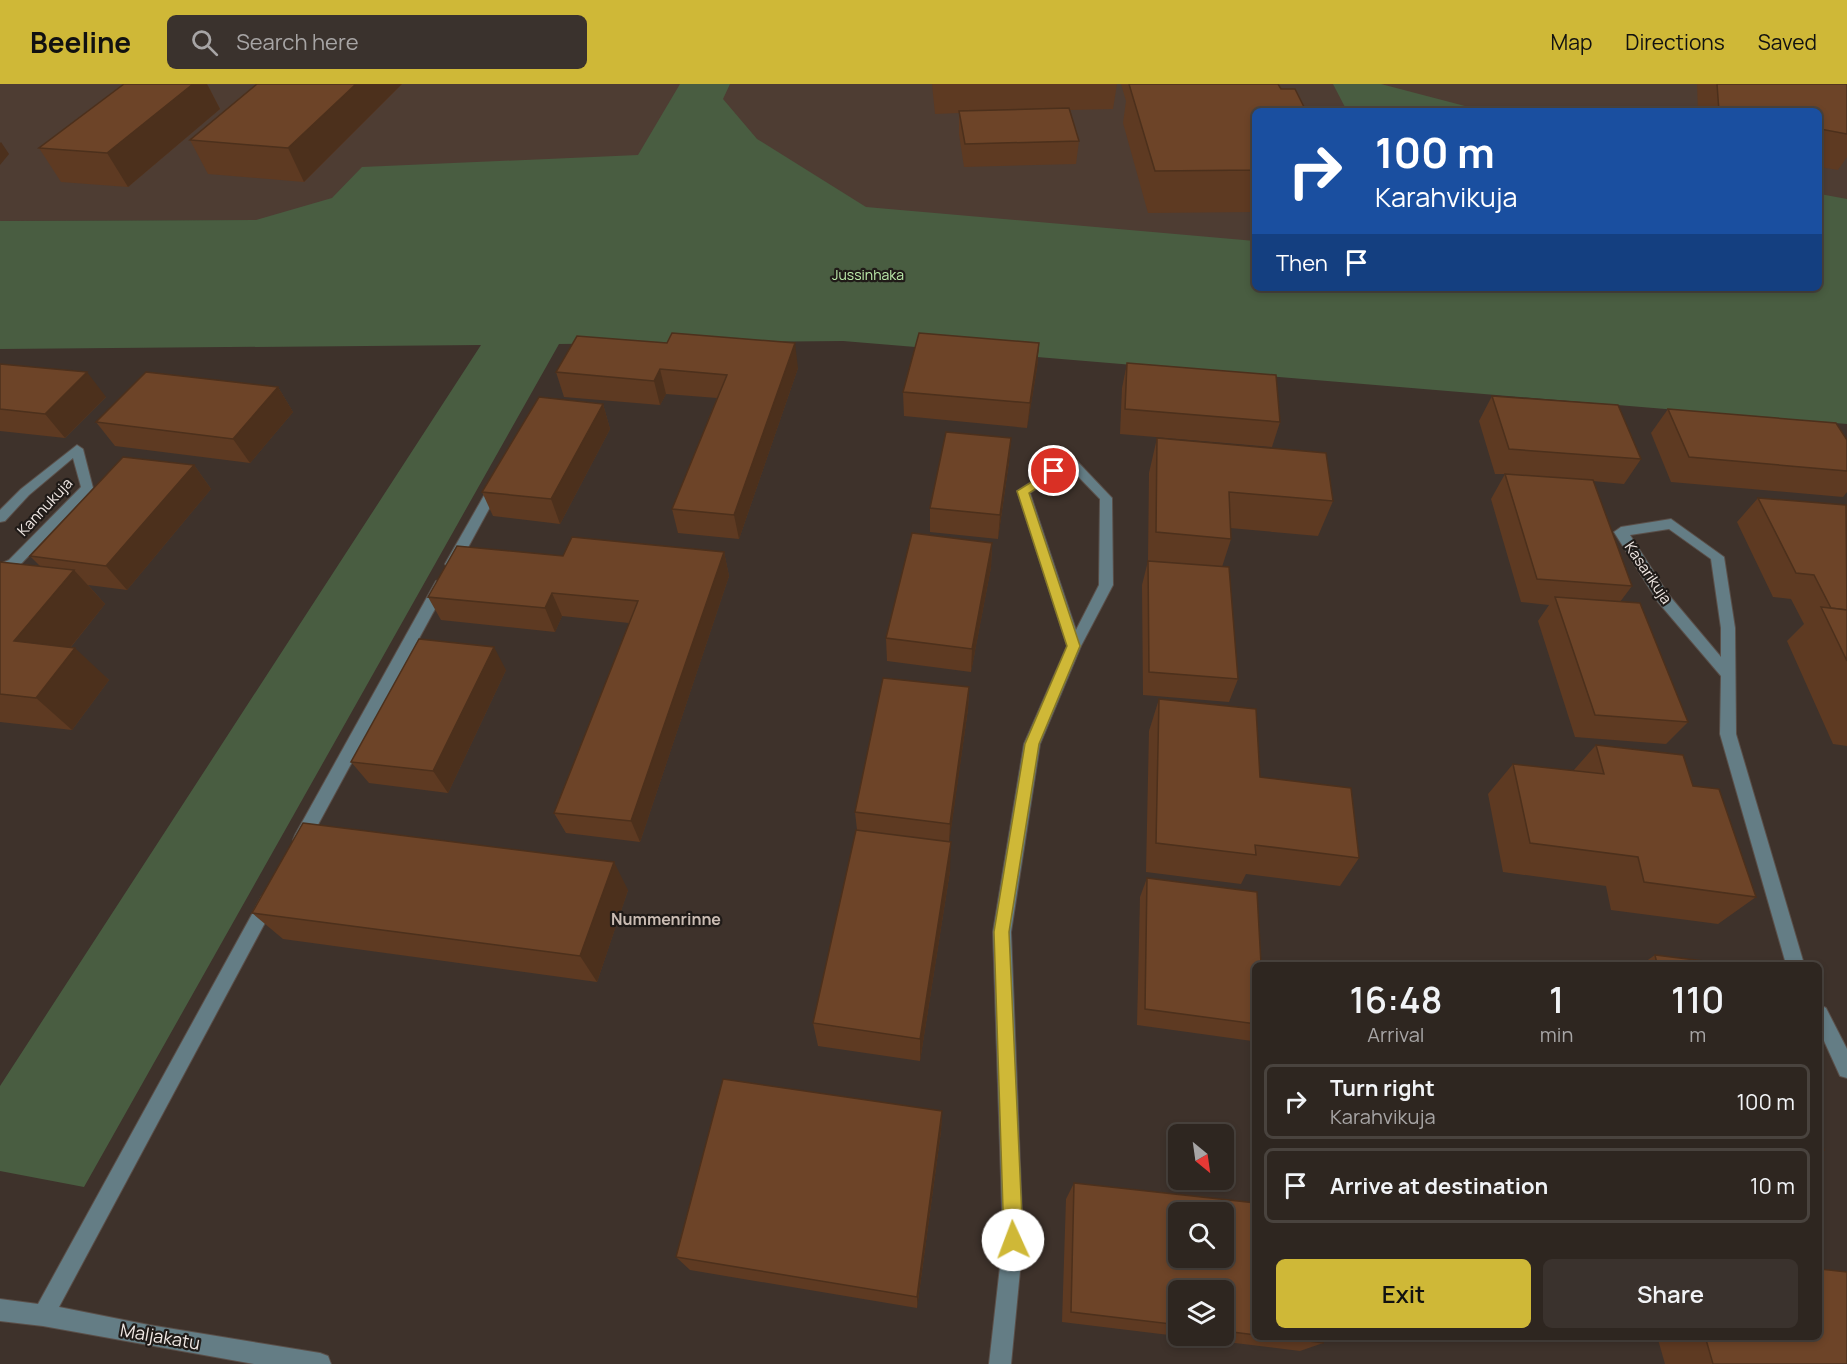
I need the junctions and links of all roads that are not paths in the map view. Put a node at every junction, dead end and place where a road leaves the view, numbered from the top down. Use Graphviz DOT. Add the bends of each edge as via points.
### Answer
graph roads {
  1 [pos="503,471"];
  2 [pos="0,518"];
  3 [pos="0,570"];
  4 [pos="1074,646"];
  5 [pos="1728,675"];
  6 [pos="292,857"];
  7 [pos="275,889"];
  8 [pos="1794,962"];
  9 [pos="1822,1018"];
  10 [pos="1847,1069"];
  11 [pos="0,1311"];
  12 [pos="44,1315"];
  13 [pos="320,1364"];
  14 [pos="1000,1364"];
  1 -- 6 [label="street"];
  2 -- 3 [label="street, Kannukuja" via="77,449 87,488 14,563"];
  4 -- 4 [label="street" via="1106,585 1106,498 1070,461 1023,491"];
  4 -- 14 [label="street" via="1032,744 1002,932 1013,1240"];
  5 -- 5 [label="street, Kasarikuja" via="1728,628 1718,557 1671,524 1621,532 1663,598"];
  5 -- 8 [label="street, Kasarikuja" via="1728,734"];
  7 -- 12 [label="street"];
  9 -- 10 [label="street"];
  11 -- 12 [label="street, Maljakatu"];
  12 -- 13 [label="street, Maljakatu"];
}
